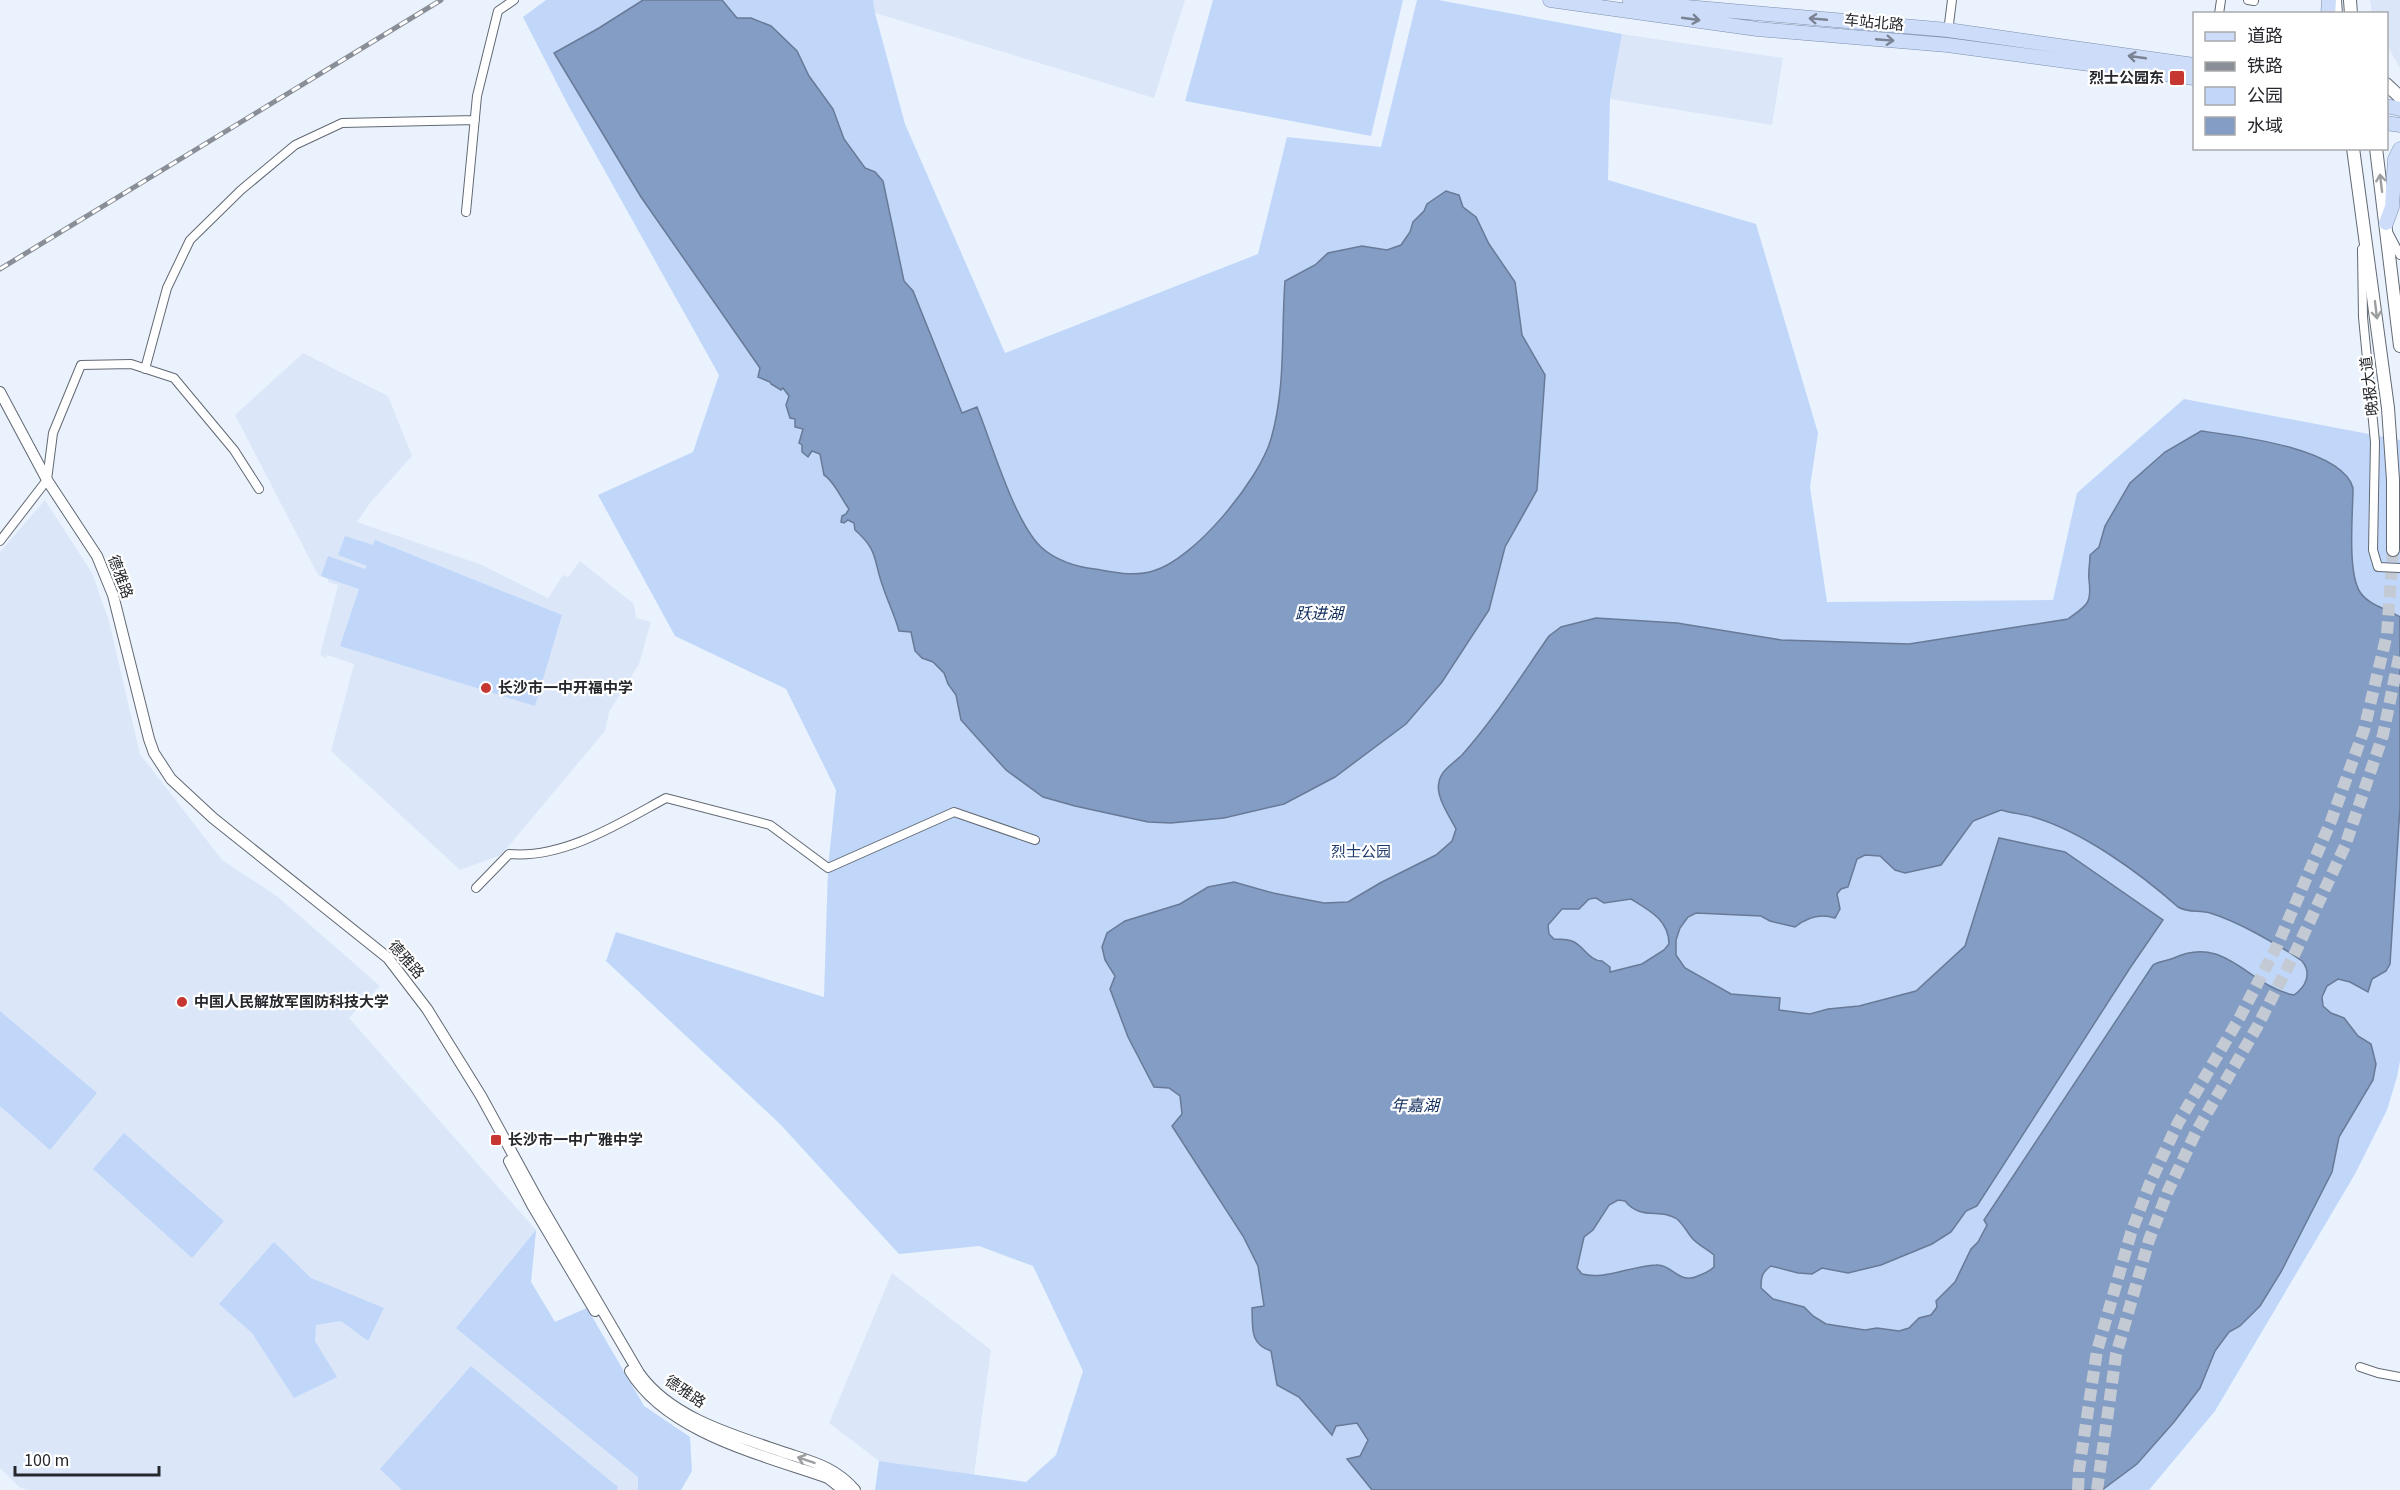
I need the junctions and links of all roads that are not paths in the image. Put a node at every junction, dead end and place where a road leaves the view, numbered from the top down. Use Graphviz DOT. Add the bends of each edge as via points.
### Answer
graph roads {
  1 [pos="514,0"];
  2 [pos="1550,0"];
  3 [pos="1952,0"];
  4 [pos="2248,0"];
  5 [pos="2254,1"];
  6 [pos="1624,3"];
  7 [pos="1677,3"];
  8 [pos="1948,30"];
  9 [pos="1947,45"];
  10 [pos="2193,65"];
  11 [pos="2193,78"];
  12 [pos="2388,86"];
  13 [pos="2400,97"];
  14 [pos="475,120"];
  15 [pos="2400,149"];
  16 [pos="2345,150"];
  17 [pos="2353,150"];
  18 [pos="2376,150"];
  19 [pos="2356,165"];
  20 [pos="2361,197"];
  21 [pos="466,213"];
  22 [pos="2386,225"];
  23 [pos="2400,255"];
  24 [pos="2400,346"];
  25 [pos="145,369"];
  26 [pos="0,392"];
  27 [pos="0,406"];
  28 [pos="46,484"];
  29 [pos="258,489"];
  30 [pos="0,541"];
  31 [pos="2393,550"];
  32 [pos="2400,568"];
  33 [pos="1035,840"];
  34 [pos="476,888"];
  35 [pos="2360,1367"];
  36 [pos="2400,1377"];
  37 [pos="843,1490"];
  38 [pos="855,1490"];
  1 -- 14 [label="street" via="498,11"];
  2 -- 6 [label="main road, 车站北路"];
  3 -- 8 [label="street"];
  4 -- 5 [label="street"];
  6 -- 7 [label="main road, 车站北路"];
  6 -- 9 [label="main road, 车站北路, one-way" via="1757,29"];
  8 -- 7 [label="main road, 车站北路, one-way"];
  8 -- 9 [label="street"];
  10 -- 8 [label="main road, 车站北路, one-way"];
  9 -- 11 [label="main road, 车站北路"];
  12 -- 13 [label="main road"];
  14 -- 21 [label="street"];
  14 -- 25 [label="street" via="342,123 295,145 190,240 167,288"];
  15 -- 22 [label="main road" via="2395,159 2392,207"];
  16 -- 19 [label="main road"];
  17 -- 19 [label="main road, 晚报大道"];
  22 -- 18 [label="main road, one-way"];
  19 -- 20 [label="main road, 晚报大道"];
  20 -- 31 [label="main road, 晚报大道, one-way" via="2388,408"];
  20 -- 32 [label="street" via="2363,317 2375,442 2373,550 2378,567"];
  22 -- 23 [label="street"];
  22 -- 24 [label="main road"];
  25 -- 28 [label="street" via="131,364 81,365 53,433"];
  25 -- 29 [label="street" via="174,378 234,450"];
  26 -- 28 [label="street, 德雅路"];
  27 -- 28 [label="street, 德雅路"];
  28 -- 30 [label="street"];
  28 -- 37 [label="street, 德雅路" via="97,569 149,756 169,783 210,824 383,961 477,1100 532,1205 638,1384 657,1404 703,1433 828,1478"];
  38 -- 28 [label="street, 德雅路, one-way" via="828,1467 706,1425 660,1397 645,1381 481,1096 428,1010 388,958 213,818 171,779 149,739 113,595 97,556"];
  33 -- 34 [label="street" via="954,812 828,868 770,825 666,798 590,839 525,855 509,854"];
  35 -- 36 [label="street"];
}
